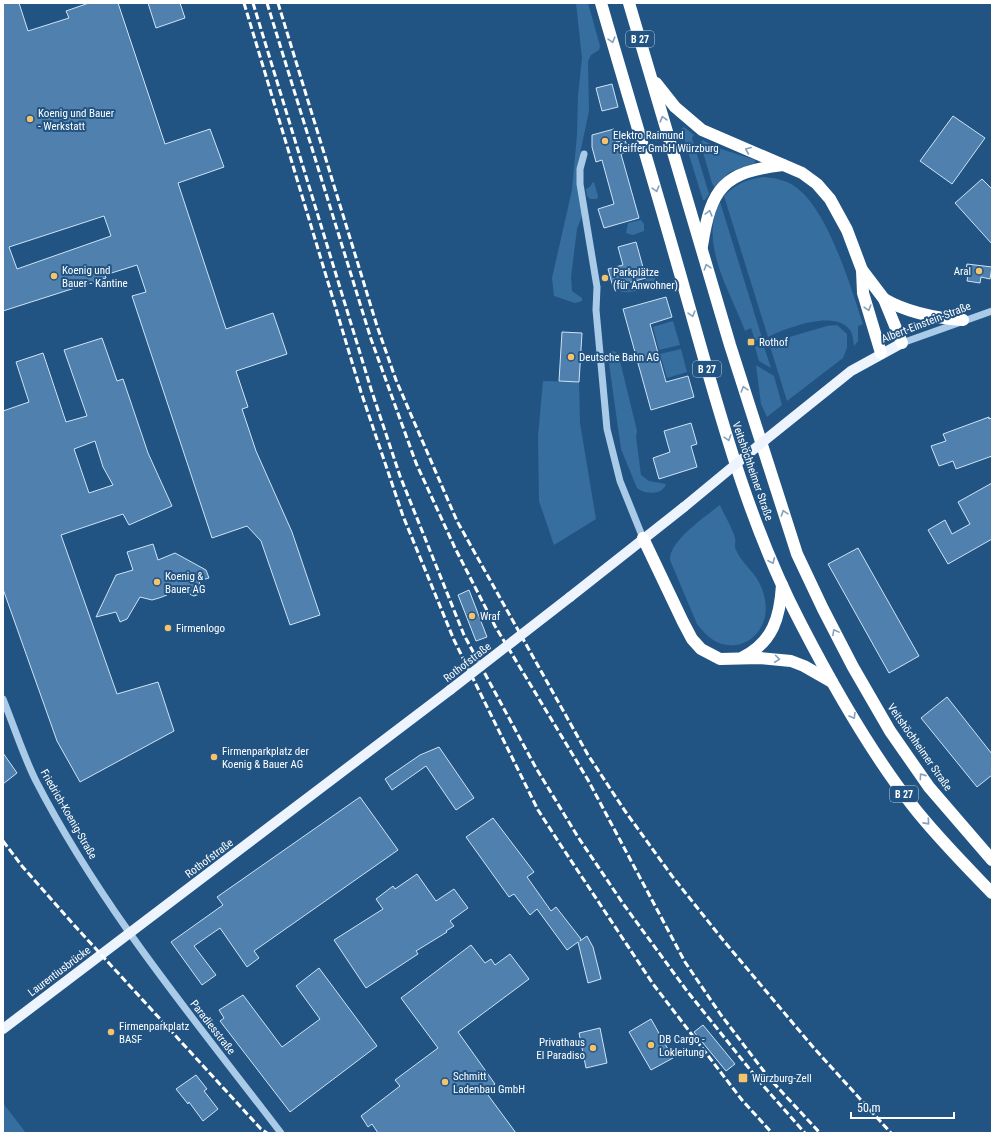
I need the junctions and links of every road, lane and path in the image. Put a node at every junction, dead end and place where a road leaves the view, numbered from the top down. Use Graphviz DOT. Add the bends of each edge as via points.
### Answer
graph roads {
  1 [pos="601,3"];
  2 [pos="629,3"];
  3 [pos="650,76"];
  4 [pos="584,154"];
  5 [pos="784,165"];
  6 [pos="702,251"];
  7 [pos="862,270"];
  8 [pos="884,299"];
  9 [pos="992,311"];
  10 [pos="963,320"];
  11 [pos="902,343"];
  12 [pos="881,353"];
  13 [pos="812,400"];
  14 [pos="643,538"];
  15 [pos="782,582"];
  16 [pos="739,659"];
  17 [pos="833,682"];
  18 [pos="3,699"];
  19 [pos="992,860"];
  20 [pos="992,893"];
  21 [pos="129,933"];
  22 [pos="3,1029"];
  23 [pos="281,1133"];
  1 -- 15 [label="highway, Veitshöchheimer Straße / B 27, one-way" via="733,455 761,534"];
  2 -- 3 [label="highway, Veitshöchheimer Straße / B 27"];
  5 -- 3 [label="highway, one-way" via="717,138 696,125 675,107"];
  6 -- 3 [label="highway, Veitshöchheimer Straße / B 27, one-way"];
  4 -- 14 [label="street" via="580,184 598,287 596,310 606,422 620,481"];
  6 -- 5 [label="highway, one-way" via="711,203 729,180 751,170"];
  5 -- 7 [label="highway" via="802,173 817,184 830,199 847,230"];
  19 -- 6 [label="highway, Veitshöchheimer Straße / B 27, one-way" via="929,787 890,731 823,609 797,554"];
  7 -- 8 [label="highway"];
  7 -- 12 [label="highway, one-way" via="864,293"];
  8 -- 10 [label="highway" via="895,306 927,316"];
  8 -- 11 [label="highway"];
  9 -- 10 [label="street, Albert-Einstein-Straße"];
  10 -- 11 [label="street, Albert-Einstein-Straße"];
  11 -- 12 [label="main road, Albert-Einstein-Straße"];
  12 -- 13 [label="main road, Albert-Einstein-Straße" via="851,371"];
  13 -- 14 [label="main road, Rothofstraße, bridge"];
  14 -- 16 [label="highway" via="692,639 709,655 720,659"];
  14 -- 21 [label="main road, Rothofstraße, bridge" via="450,690"];
  15 -- 16 [label="highway" via="779,615 772,631 761,646"];
  15 -- 17 [label="highway, Veitshöchheimer Straße / B 27" via="800,623"];
  16 -- 17 [label="highway, one-way" via="760,658 791,662"];
  17 -- 20 [label="highway, Veitshöchheimer Straße / B 27, one-way" via="872,748 912,806"];
  18 -- 21 [label="street, Friedrich-Koenig-Straße" via="35,779 109,905"];
  21 -- 22 [label="main road, Laurentiusbrücke"];
  21 -- 23 [label="street, Paradiesstraße" via="153,968"];
}
